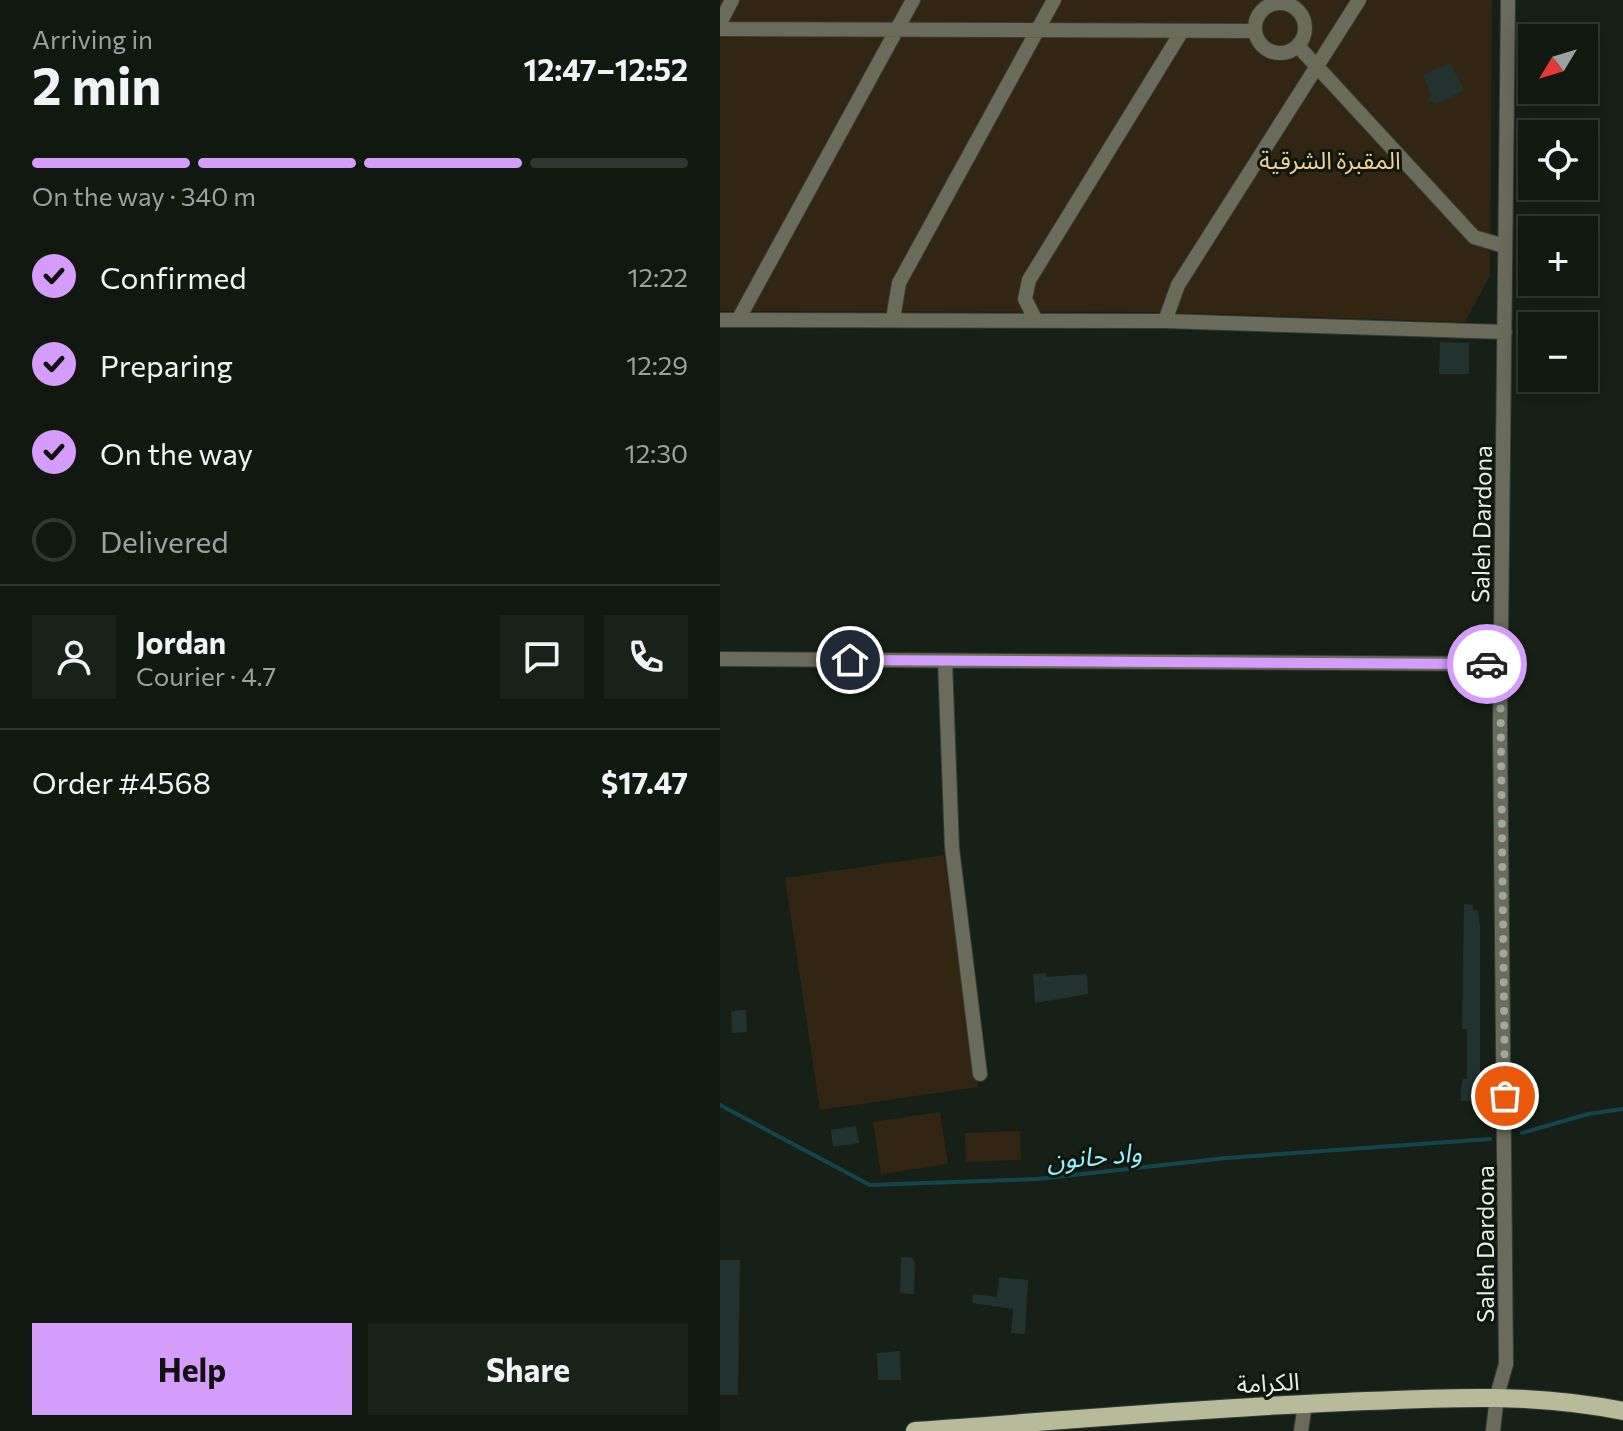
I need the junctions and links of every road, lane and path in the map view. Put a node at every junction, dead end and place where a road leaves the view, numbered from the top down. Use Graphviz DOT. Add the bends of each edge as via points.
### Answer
graph roads {
  1 [pos="732,0"];
  2 [pos="913,0"];
  3 [pos="1054,0"];
  4 [pos="1359,0"];
  5 [pos="1508,0"];
  6 [pos="720,23"];
  7 [pos="720,29"];
  8 [pos="897,30"];
  9 [pos="1037,31"];
  10 [pos="1182,31"];
  11 [pos="1254,31"];
  12 [pos="1298,46"];
  13 [pos="1317,69"];
  14 [pos="1504,246"];
  15 [pos="893,319"];
  16 [pos="1035,319"];
  17 [pos="720,320"];
  18 [pos="738,320"];
  19 [pos="1165,321"];
  20 [pos="1505,332"];
  21 [pos="720,659"];
  22 [pos="945,661"];
  23 [pos="1500,664"];
  24 [pos="980,1074"];
  25 [pos="1497,1396"];
  26 [pos="1305,1404"];
  27 [pos="1623,1411"];
  28 [pos="915,1431"];
  29 [pos="1301,1431"];
  30 [pos="1493,1431"];
  1 -- 6 [label="street"];
  2 -- 8 [label="street"];
  3 -- 9 [label="street"];
  4 -- 13 [label="street"];
  5 -- 14 [label="street, Saleh Dardona"];
  7 -- 8 [label="street"];
  8 -- 9 [label="street"];
  8 -- 18 [label="street"];
  9 -- 10 [label="street"];
  9 -- 15 [label="street" via="899,283"];
  10 -- 11 [label="street"];
  10 -- 16 [label="street" via="1029,280 1025,299"];
  11 -- 12 [label="street" via="1267,51 1283,54"];
  11 -- 12 [label="street" via="1264,8 1288,4 1305,23"];
  12 -- 13 [label="street"];
  13 -- 14 [label="street" via="1474,237"];
  13 -- 19 [label="street" via="1178,285"];
  14 -- 20 [label="street, Saleh Dardona"];
  15 -- 16 [label="street"];
  15 -- 18 [label="street"];
  16 -- 19 [label="street"];
  17 -- 18 [label="street"];
  19 -- 20 [label="street"];
  20 -- 23 [label="street, Saleh Dardona"];
  21 -- 22 [label="street"];
  22 -- 23 [label="street"];
  22 -- 24 [label="street" via="952,848"];
  23 -- 25 [label="street, Saleh Dardona" via="1506,1364"];
  25 -- 26 [label="main road, الكرامة"];
  25 -- 27 [label="main road, الكرامة" via="1568,1400"];
  25 -- 30 [label="street, Saleh Dardona"];
  26 -- 28 [label="main road, الكرامة"];
  26 -- 29 [label="street"];
}
